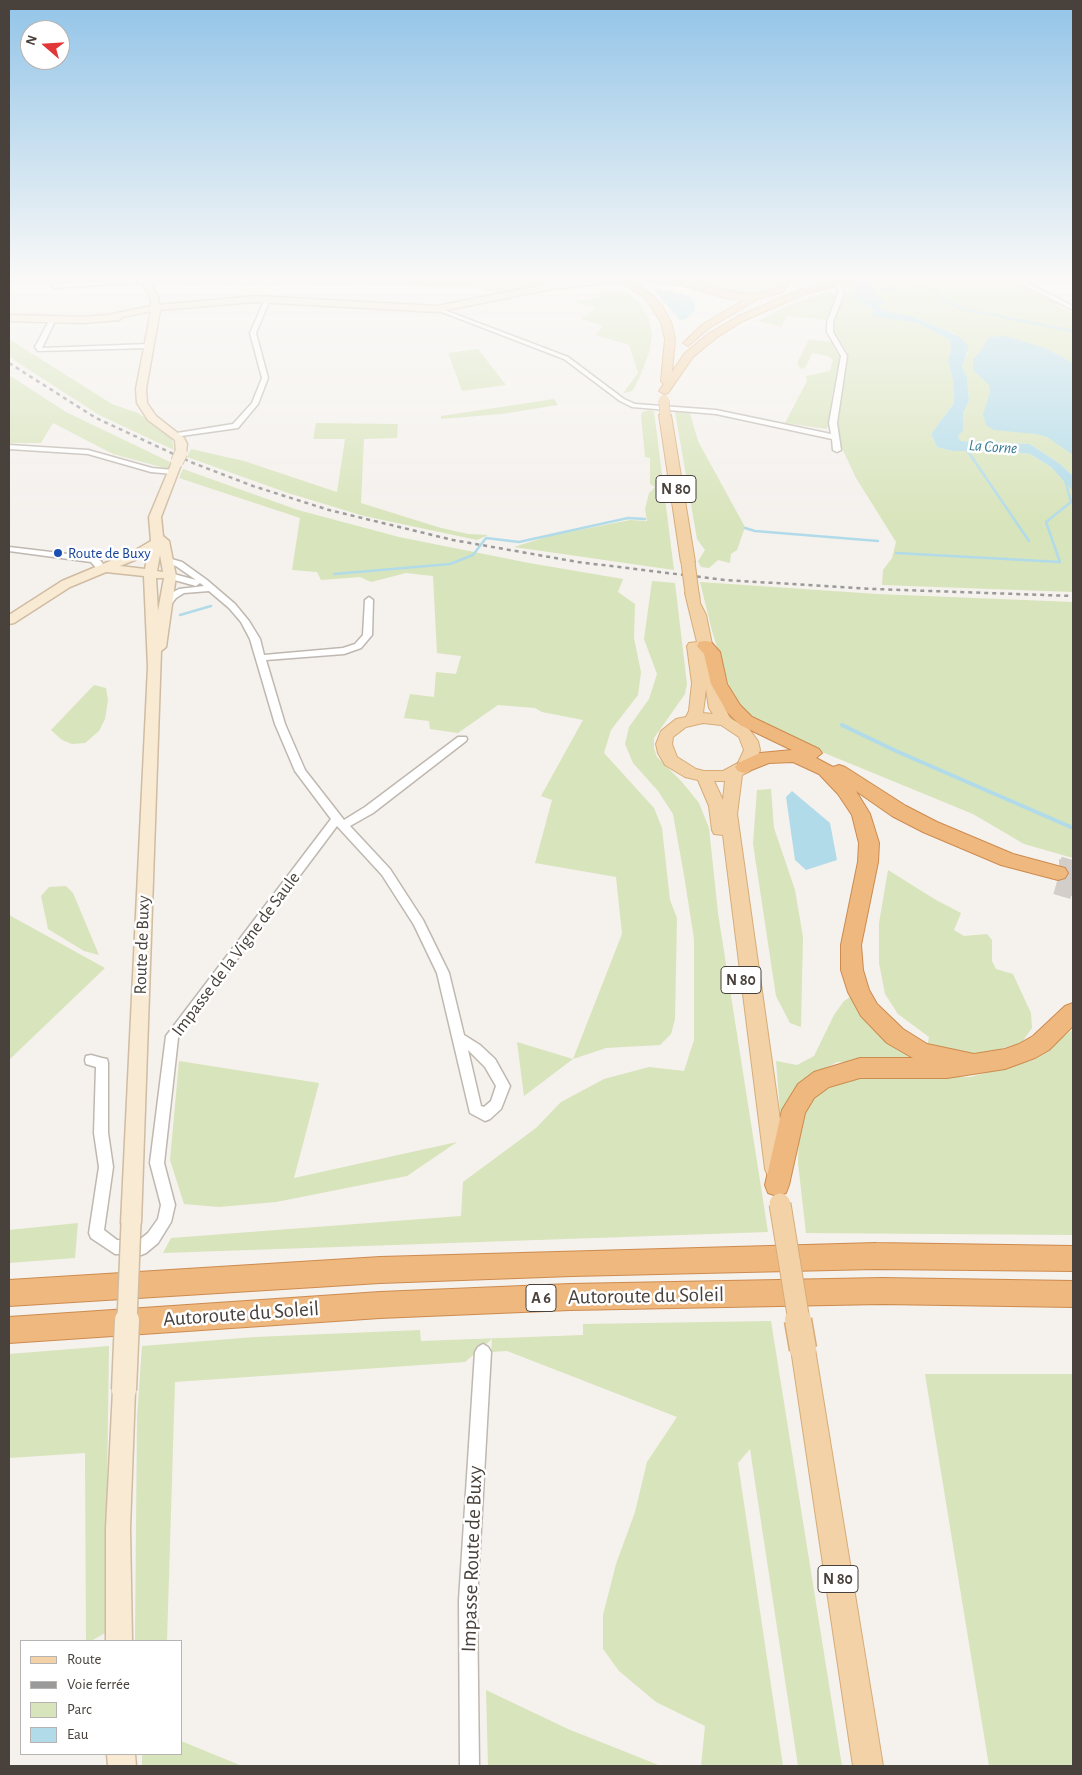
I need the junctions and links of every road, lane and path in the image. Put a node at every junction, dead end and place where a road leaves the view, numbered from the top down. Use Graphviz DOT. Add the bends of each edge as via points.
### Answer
graph roads {
  1 [pos="146,360"];
  2 [pos="260,360"];
  3 [pos="568,360"];
  4 [pos="668,360"];
  5 [pos="676,360"];
  6 [pos="686,360"];
  7 [pos="843,360"];
  8 [pos="664,391"];
  9 [pos="177,435"];
  10 [pos="834,437"];
  11 [pos="9,447"];
  12 [pos="837,450"];
  13 [pos="177,462"];
  14 [pos="156,540"];
  15 [pos="9,549"];
  16 [pos="121,561"];
  17 [pos="101,568"];
  18 [pos="151,568"];
  19 [pos="169,569"];
  20 [pos="210,588"];
  21 [pos="692,598"];
  22 [pos="369,600"];
  23 [pos="166,605"];
  24 [pos="9,620"];
  25 [pos="705,646"];
  26 [pos="261,658"];
  27 [pos="155,667"];
  28 [pos="692,719"];
  29 [pos="725,721"];
  30 [pos="744,733"];
  31 [pos="462,739"];
  32 [pos="802,748"];
  33 [pos="739,770"];
  34 [pos="704,776"];
  35 [pos="340,822"];
  36 [pos="1058,873"];
  37 [pos="1073,1012"];
  38 [pos="460,1039"];
  39 [pos="91,1060"];
  40 [pos="975,1064"];
  41 [pos="779,1195"];
  42 [pos="1073,1259"];
  43 [pos="9,1293"];
  44 [pos="1073,1294"];
  45 [pos="9,1330"];
  46 [pos="483,1352"];
  47 [pos="120,1640"];
  48 [pos="469,1766"];
  49 [pos="868,1766"];
  1 -- 9 [label="main road" via="142,403 152,418"];
  2 -- 9 [label="street" via="265,378 254,404 235,426"];
  3 -- 10 [label="street" via="634,406 716,412"];
  4 -- 8 [label="main road"];
  5 -- 8 [label="main road, N 80"];
  6 -- 8 [label="main road"];
  7 -- 10 [label="street" via="833,416"];
  8 -- 21 [label="main road, N 80, bridge"];
  9 -- 13 [label="main road" via="182,444"];
  10 -- 12 [label="street"];
  11 -- 13 [label="street" via="88,452 150,470"];
  13 -- 14 [label="main road, Route de Buxy" via="155,517"];
  14 -- 16 [label="main road"];
  14 -- 18 [label="main road, Route de Buxy"];
  14 -- 19 [label="main road, Route de Buxy" via="163,541"];
  15 -- 17 [label="street" via="93,560"];
  16 -- 17 [label="main road"];
  16 -- 18 [label="main road"];
  17 -- 18 [label="main road"];
  17 -- 24 [label="main road" via="66,584"];
  18 -- 19 [label="main road"];
  18 -- 27 [label="main road, Route de Buxy"];
  19 -- 20 [label="street"];
  19 -- 20 [label="street" via="178,564"];
  19 -- 23 [label="main road, Route de Buxy"];
  20 -- 23 [label="street" via="182,591"];
  20 -- 26 [label="street" via="245,620"];
  21 -- 25 [label="main road, N 80"];
  21 -- 28 [label="main road, N 80" via="690,615 699,683 697,711"];
  22 -- 26 [label="street" via="367,635 358,646 344,651"];
  23 -- 27 [label="main road, Route de Buxy"];
  25 -- 29 [label="main road, N 80" via="717,708"];
  25 -- 32 [label="highway" via="712,652 719,684 733,708 746,721"];
  26 -- 35 [label="street" via="280,724 300,770"];
  27 -- 47 [label="main road, Route de Buxy, bridge" via="118,1528"];
  28 -- 29 [label="main road"];
  28 -- 34 [label="main road" via="672,728 664,744 666,753 680,768"];
  29 -- 30 [label="main road"];
  30 -- 32 [label="highway"];
  30 -- 33 [label="main road" via="752,750 750,759"];
  31 -- 35 [label="street" via="369,810"];
  32 -- 36 [label="highway" via="899,811 962,842 1008,860 1047,883"];
  33 -- 34 [label="main road" via="715,777"];
  33 -- 40 [label="highway" via="766,757 796,756 825,770 846,789 861,814 869,843 851,945 852,970 859,992 876,1020 900,1040 935,1056"];
  33 -- 41 [label="main road, N 80" via="728,814"];
  34 -- 41 [label="main road, N 80" via="716,806 762,1133"];
  35 -- 38 [label="street" via="386,872 419,923 443,973"];
  35 -- 39 [label="street, Impasse de la Vigne de Saule" via="172,1036 157,1163 168,1205 164,1222 141,1248 115,1247 96,1233 106,1167 101,1133 102,1063"];
  37 -- 40 [label="highway" via="1055,1032 1027,1051"];
  38 -- 38 [label="street" via="490,1063 503,1086 496,1105 485,1115 475,1110"];
  40 -- 41 [label="highway" via="946,1068 860,1068 822,1079 806,1091 794,1110"];
  41 -- 49 [label="main road, N 80, bridge"];
  42 -- 43 [label="highway, Autoroute du Soleil / A 6" via="876,1256 572,1263 370,1271"];
  44 -- 45 [label="highway, Autoroute du Soleil / A 6" via="882,1291 570,1297 380,1305"];
  46 -- 48 [label="street, Impasse Route de Buxy" via="468,1600"];
}
